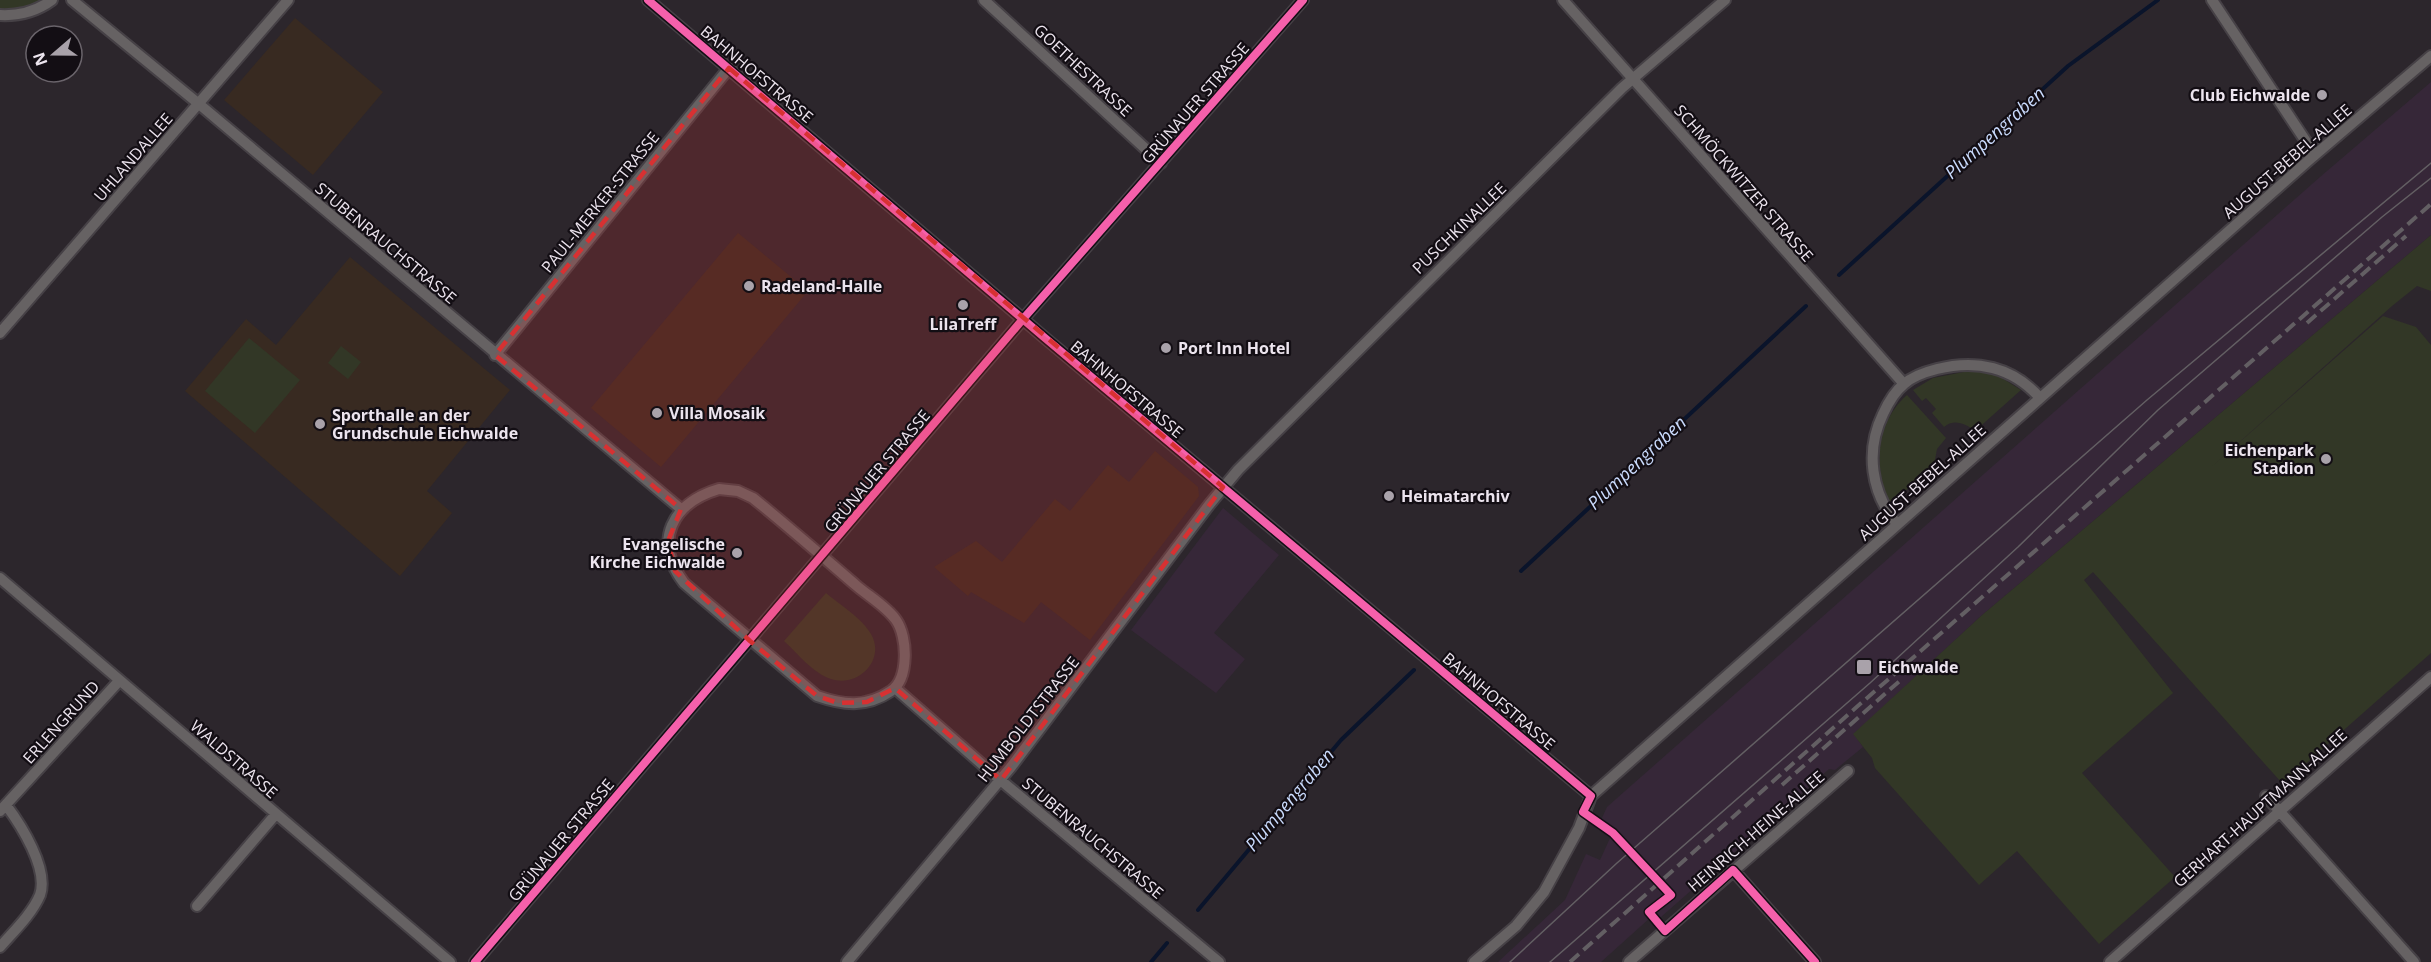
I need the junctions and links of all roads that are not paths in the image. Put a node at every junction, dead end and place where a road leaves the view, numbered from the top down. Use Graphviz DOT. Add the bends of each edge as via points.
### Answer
graph roads {
  1 [pos="52,0"];
  2 [pos="72,0"];
  3 [pos="288,0"];
  4 [pos="648,0"];
  5 [pos="984,0"];
  6 [pos="1563,0"];
  7 [pos="1725,0"];
  8 [pos="2212,0"];
  9 [pos="1298,2"];
  10 [pos="0,15"];
  11 [pos="2431,56"];
  12 [pos="729,68"];
  13 [pos="1632,79"];
  14 [pos="199,104"];
  15 [pos="2315,155"];
  16 [pos="1161,163"];
  17 [pos="1023,320"];
  18 [pos="0,333"];
  19 [pos="495,355"];
  20 [pos="1904,384"];
  21 [pos="2040,398"];
  22 [pos="1223,487"];
  23 [pos="681,509"];
  24 [pos="1897,524"];
  25 [pos="822,556"];
  26 [pos="0,578"];
  27 [pos="750,640"];
  28 [pos="2431,677"];
  29 [pos="119,681"];
  30 [pos="895,688"];
  31 [pos="1848,771"];
  32 [pos="1000,780"];
  33 [pos="2266,795"];
  34 [pos="1591,796"];
  35 [pos="3,808"];
  36 [pos="2279,810"];
  37 [pos="276,814"];
  38 [pos="1732,870"];
  39 [pos="197,906"];
  40 [pos="0,947"];
  41 [pos="2117,960"];
  42 [pos="450,962"];
  43 [pos="475,962"];
  44 [pos="847,962"];
  45 [pos="1219,962"];
  46 [pos="1474,962"];
  47 [pos="1629,962"];
  48 [pos="1815,962"];
  49 [pos="2414,962"];
  1 -- 10 [label="street" via="19,15"];
  2 -- 14 [label="street, STUBENRAUCHSTRASSE"];
  3 -- 14 [label="street, UHLANDALLEE"];
  4 -- 12 [label="street, BAHNHOFSTRASSE"];
  5 -- 16 [label="street, GOETHESTRASSE"];
  6 -- 13 [label="street, SCHMÖCKWITZER STRASSE"];
  7 -- 13 [label="street, PUSCHKINALLEE"];
  8 -- 15 [label="street"];
  9 -- 16 [label="street, GRÜNAUER STRASSE"];
  11 -- 15 [label="street, AUGUST-BEBEL-ALLEE"];
  12 -- 17 [label="street, BAHNHOFSTRASSE"];
  12 -- 19 [label="street, PAUL-MERKER-STRASSE"];
  13 -- 20 [label="street, SCHMÖCKWITZER STRASSE"];
  13 -- 22 [label="street, PUSCHKINALLEE"];
  14 -- 18 [label="street, UHLANDALLEE"];
  14 -- 19 [label="street, STUBENRAUCHSTRASSE"];
  15 -- 21 [label="street, AUGUST-BEBEL-ALLEE"];
  16 -- 17 [label="street, GRÜNAUER STRASSE"];
  17 -- 22 [label="street, BAHNHOFSTRASSE"];
  17 -- 25 [label="street, GRÜNAUER STRASSE"];
  19 -- 23 [label="street, STUBENRAUCHSTRASSE"];
  20 -- 21 [label="street" via="1934,370 1977,364 2016,377"];
  20 -- 24 [label="street" via="1884,411 1872,450 1878,492"];
  21 -- 24 [label="street, AUGUST-BEBEL-ALLEE"];
  22 -- 32 [label="street, HUMBOLDTSTRASSE"];
  22 -- 34 [label="street, BAHNHOFSTRASSE"];
  23 -- 25 [label="street" via="709,492 738,491 753,498"];
  23 -- 27 [label="street" via="668,541 675,571"];
  24 -- 34 [label="street, AUGUST-BEBEL-ALLEE"];
  25 -- 27 [label="street, GRÜNAUER STRASSE"];
  25 -- 30 [label="street" via="896,620 906,653"];
  26 -- 29 [label="street, WALDSTRASSE"];
  27 -- 30 [label="street" via="817,696 838,703 867,702"];
  27 -- 43 [label="street, GRÜNAUER STRASSE"];
  28 -- 36 [label="street, GERHART-HAUPTMANN-ALLEE"];
  29 -- 35 [label="street, ERLENGRUND"];
  29 -- 37 [label="street, WALDSTRASSE"];
  30 -- 32 [label="street, STUBENRAUCHSTRASSE"];
  31 -- 38 [label="street, HEINRICH-HEINE-ALLEE"];
  32 -- 44 [label="street, HUMBOLDTSTRASSE"];
  32 -- 45 [label="street, STUBENRAUCHSTRASSE"];
  33 -- 36 [label="street"];
  34 -- 46 [label="street, AUGUST-BEBEL-ALLEE" via="1579,828 1544,892 1516,926"];
  35 -- 40 [label="street" via="28,842 42,876 40,895"];
  36 -- 41 [label="street, GERHART-HAUPTMANN-ALLEE"];
  36 -- 49 [label="street"];
  37 -- 39 [label="street"];
  37 -- 42 [label="street, WALDSTRASSE"];
  38 -- 47 [label="street, HEINRICH-HEINE-ALLEE"];
  38 -- 48 [label="street"];
}
